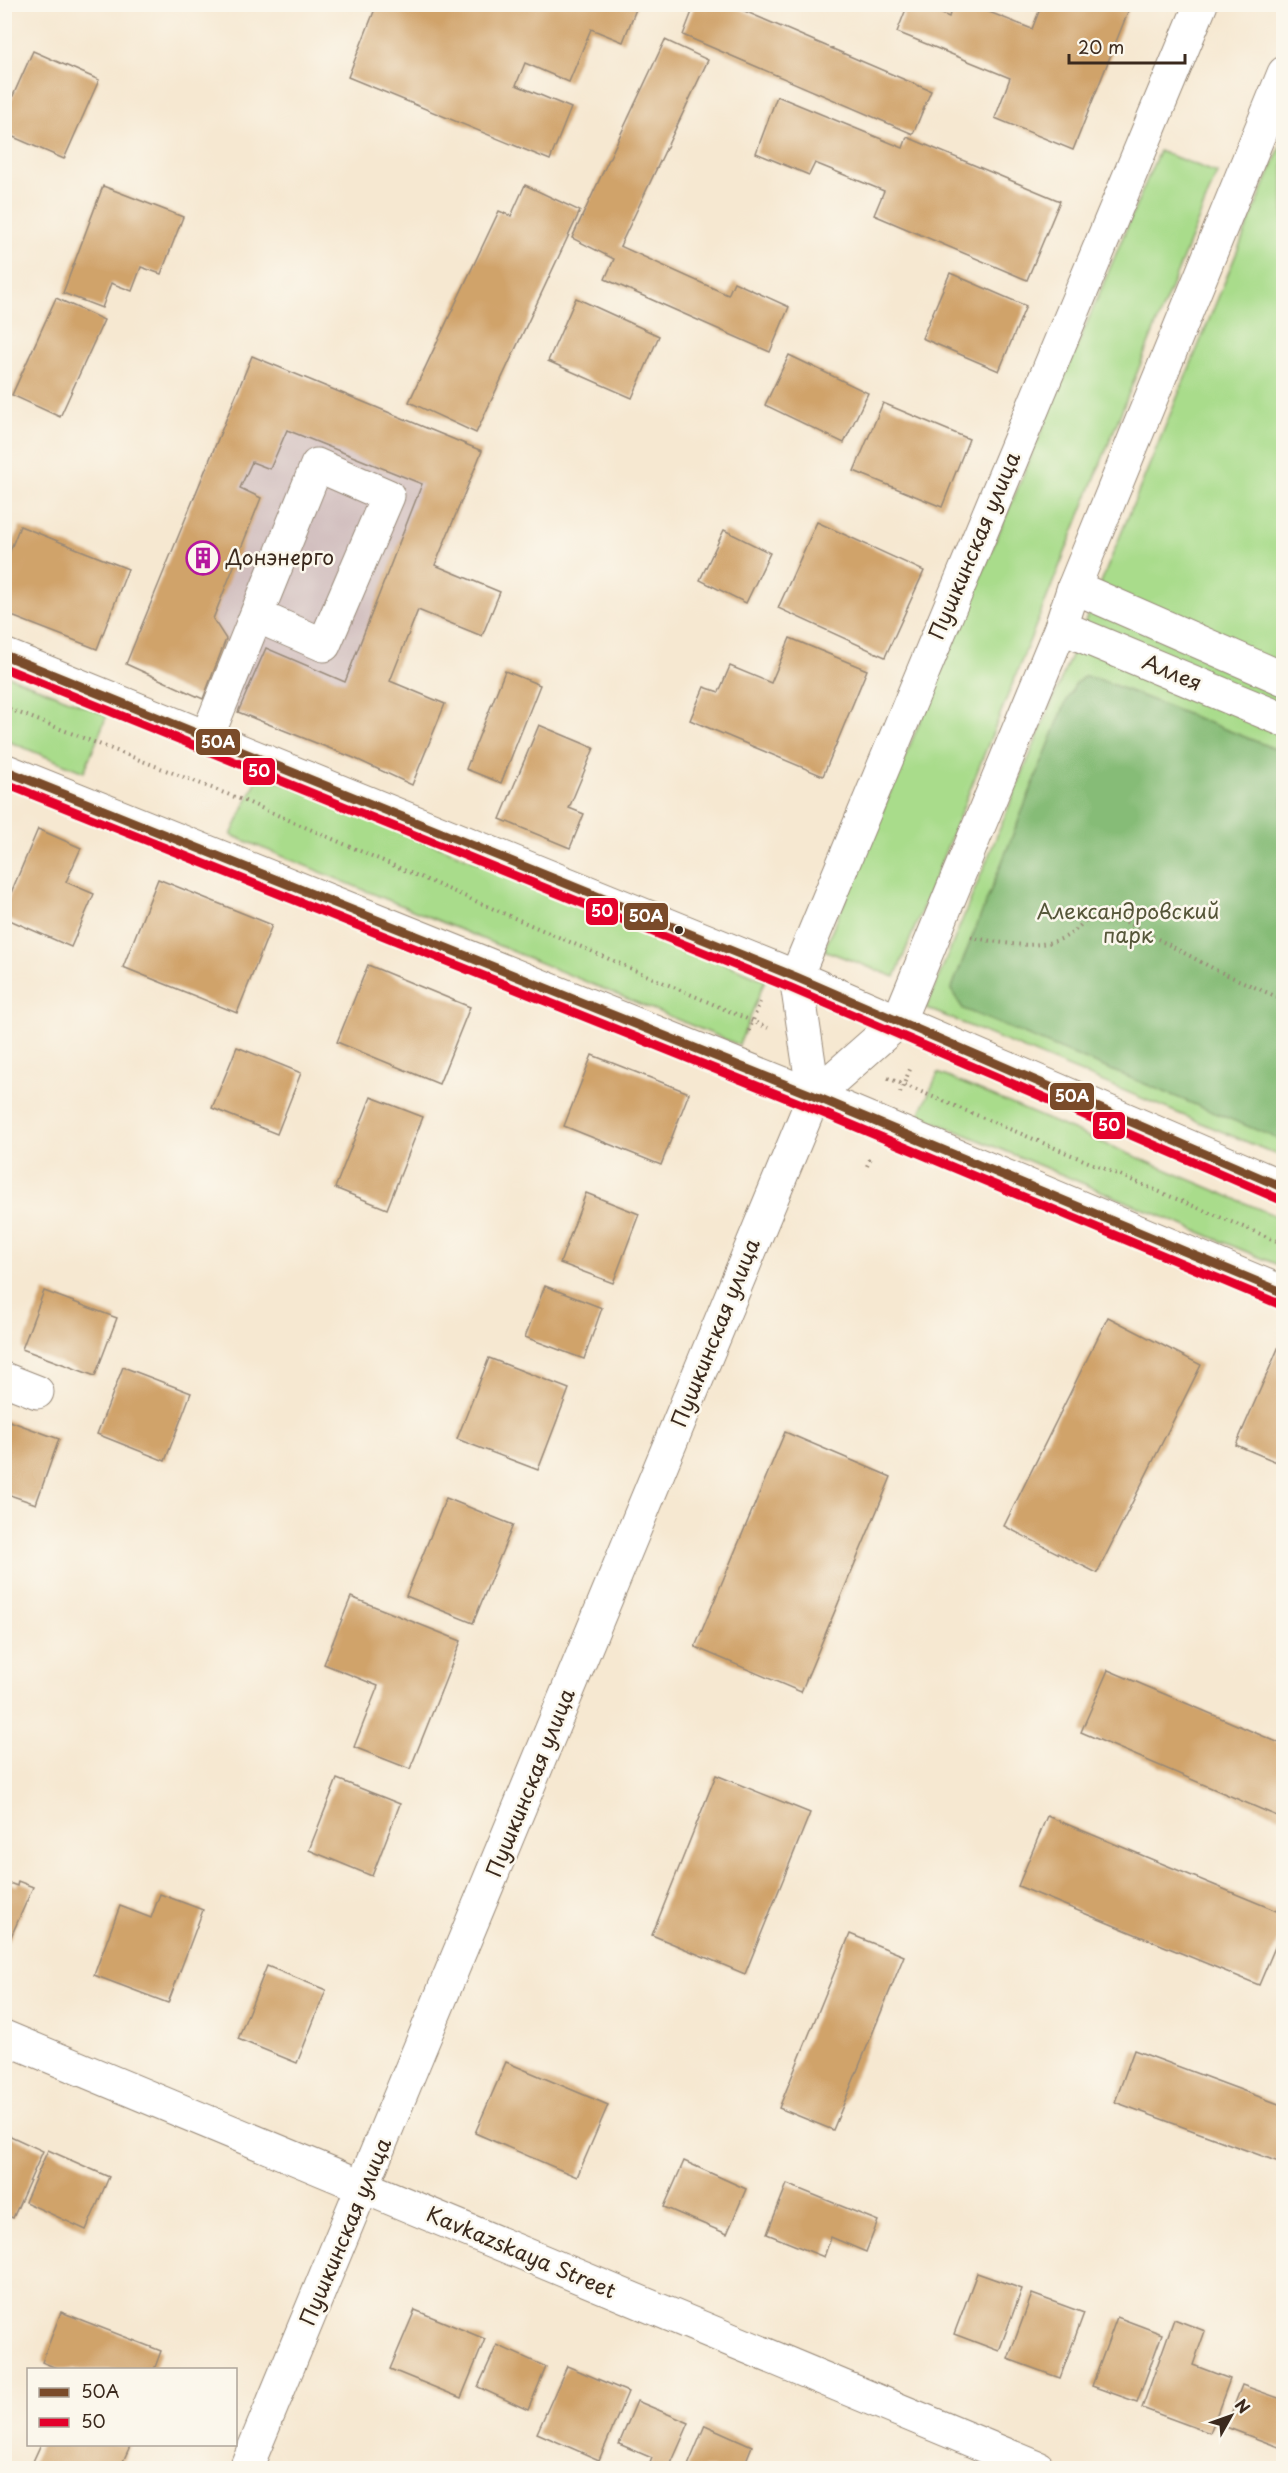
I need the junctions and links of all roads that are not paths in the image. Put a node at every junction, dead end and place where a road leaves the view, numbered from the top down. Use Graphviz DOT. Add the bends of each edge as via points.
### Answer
graph roads {
  1 [pos="1201,4"];
  2 [pos="1284,73"];
  3 [pos="1074,587"];
  4 [pos="257,616"];
  5 [pos="1061,627"];
  6 [pos="4,655"];
  7 [pos="1284,679"];
  8 [pos="1284,720"];
  9 [pos="207,737"];
  10 [pos="4,770"];
  11 [pos="796,977"];
  12 [pos="898,1022"];
  13 [pos="814,1096"];
  14 [pos="1284,1188"];
  15 [pos="1284,1293"];
  16 [pos="4,1379"];
  17 [pos="37,1392"];
  18 [pos="4,2037"];
  19 [pos="365,2188"];
  20 [pos="246,2469"];
  21 [pos="1038,2469"];
  1 -- 11 [label="street, Пушкинская улица"];
  2 -- 3 [label="street, Пушкинская улица"];
  3 -- 5 [label="street, Пушкинская улица"];
  3 -- 7 [label="street"];
  4 -- 4 [label="street" via="317,465 388,496 324,645"];
  4 -- 9 [label="street"];
  5 -- 8 [label="street, Аллея"];
  5 -- 12 [label="street, Пушкинская улица"];
  6 -- 9 [label="street"];
  9 -- 11 [label="street"];
  10 -- 13 [label="street"];
  11 -- 12 [label="street"];
  11 -- 13 [label="street"];
  12 -- 13 [label="street, Пушкинская улица"];
  12 -- 14 [label="street"];
  13 -- 15 [label="street"];
  13 -- 19 [label="street, Пушкинская улица"];
  16 -- 17 [label="street"];
  18 -- 19 [label="street, Kavkazskaya Street"];
  19 -- 20 [label="street, Пушкинская улица"];
  19 -- 21 [label="street, Kavkazskaya Street"];
}
